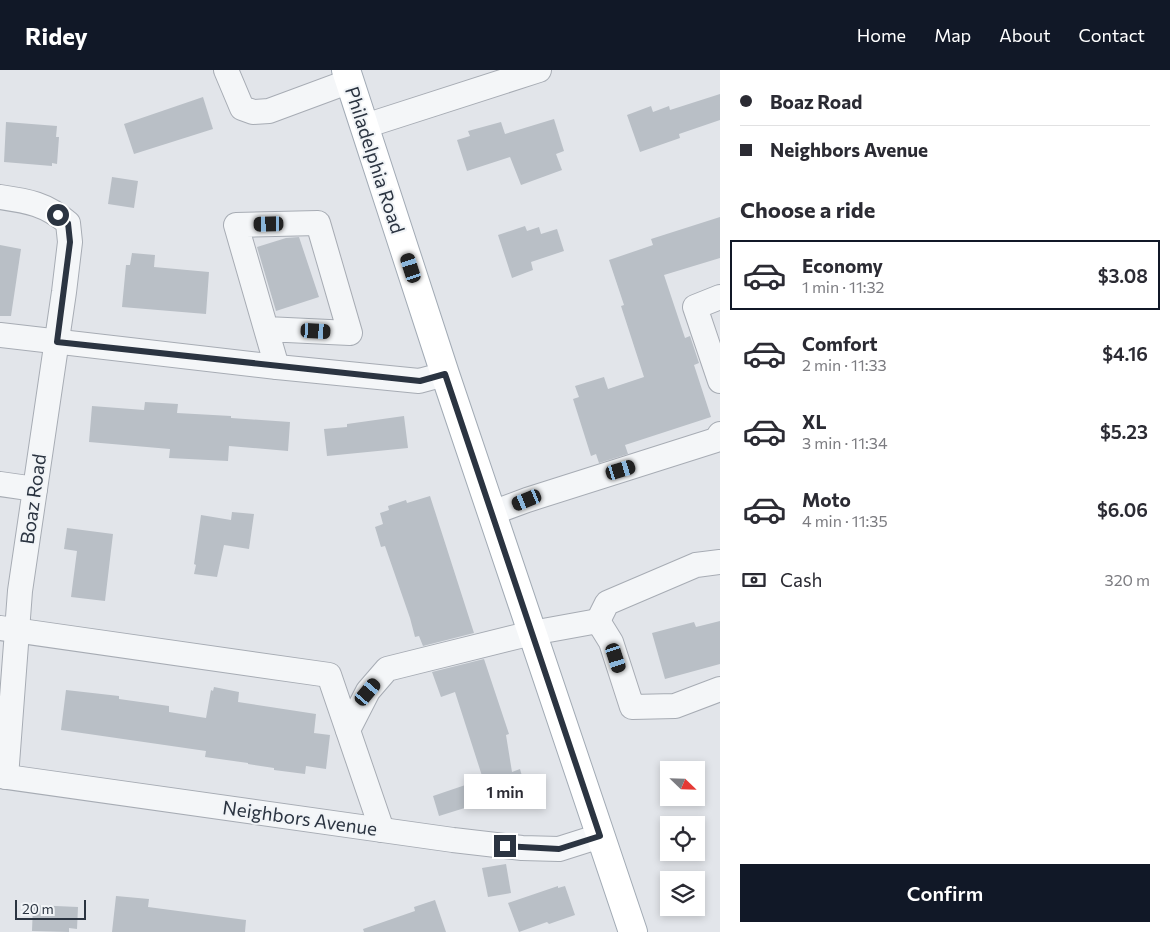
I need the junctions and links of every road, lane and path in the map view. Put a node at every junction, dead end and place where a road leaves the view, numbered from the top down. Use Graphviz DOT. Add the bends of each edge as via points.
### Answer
graph roads {
  1 [pos="226,70"];
  2 [pos="539,70"];
  3 [pos="348,76"];
  4 [pos="365,126"];
  5 [pos="0,197"];
  6 [pos="720,297"];
  7 [pos="266,329"];
  8 [pos="0,335"];
  9 [pos="57,342"];
  10 [pos="277,367"];
  11 [pos="445,374"];
  12 [pos="720,381"];
  13 [pos="720,434"];
  14 [pos="0,484"];
  15 [pos="35,489"];
  16 [pos="492,513"];
  17 [pos="720,562"];
  18 [pos="598,621"];
  19 [pos="8,630"];
  20 [pos="532,634"];
  21 [pos="720,689"];
  22 [pos="348,730"];
  23 [pos="3,776"];
  24 [pos="382,830"];
  25 [pos="600,836"];
  26 [pos="633,932"];
  1 -- 3 [label="street" via="242,108 253,112 269,111"];
  2 -- 4 [label="street"];
  3 -- 4 [label="main road, Philadelphia Road"];
  4 -- 11 [label="main road, Philadelphia Road"];
  5 -- 9 [label="street, Boaz Road" via="48,208 68,223 70,242"];
  6 -- 12 [label="street" via="695,307"];
  7 -- 7 [label="street" via="350,333 318,223 236,225"];
  7 -- 10 [label="street"];
  8 -- 9 [label="street"];
  9 -- 10 [label="street"];
  9 -- 15 [label="street, Boaz Road"];
  10 -- 11 [label="street" via="420,381"];
  11 -- 16 [label="main road, Philadelphia Road"];
  13 -- 16 [label="street" via="716,440"];
  14 -- 15 [label="street"];
  15 -- 19 [label="street, Boaz Road" via="20,591"];
  16 -- 20 [label="main road, Philadelphia Road"];
  17 -- 18 [label="street" via="696,565 607,603"];
  18 -- 20 [label="street"];
  18 -- 21 [label="street" via="611,642 632,707 674,706"];
  19 -- 22 [label="street" via="329,676"];
  19 -- 23 [label="street, Boaz Road"];
  20 -- 22 [label="street" via="387,669 368,692"];
  20 -- 25 [label="main road, Philadelphia Road"];
  22 -- 24 [label="street"];
  23 -- 24 [label="street, Neighbors Avenue"];
  24 -- 25 [label="street, Neighbors Avenue" via="522,848 559,849"];
  25 -- 26 [label="main road, Philadelphia Road"];
}
